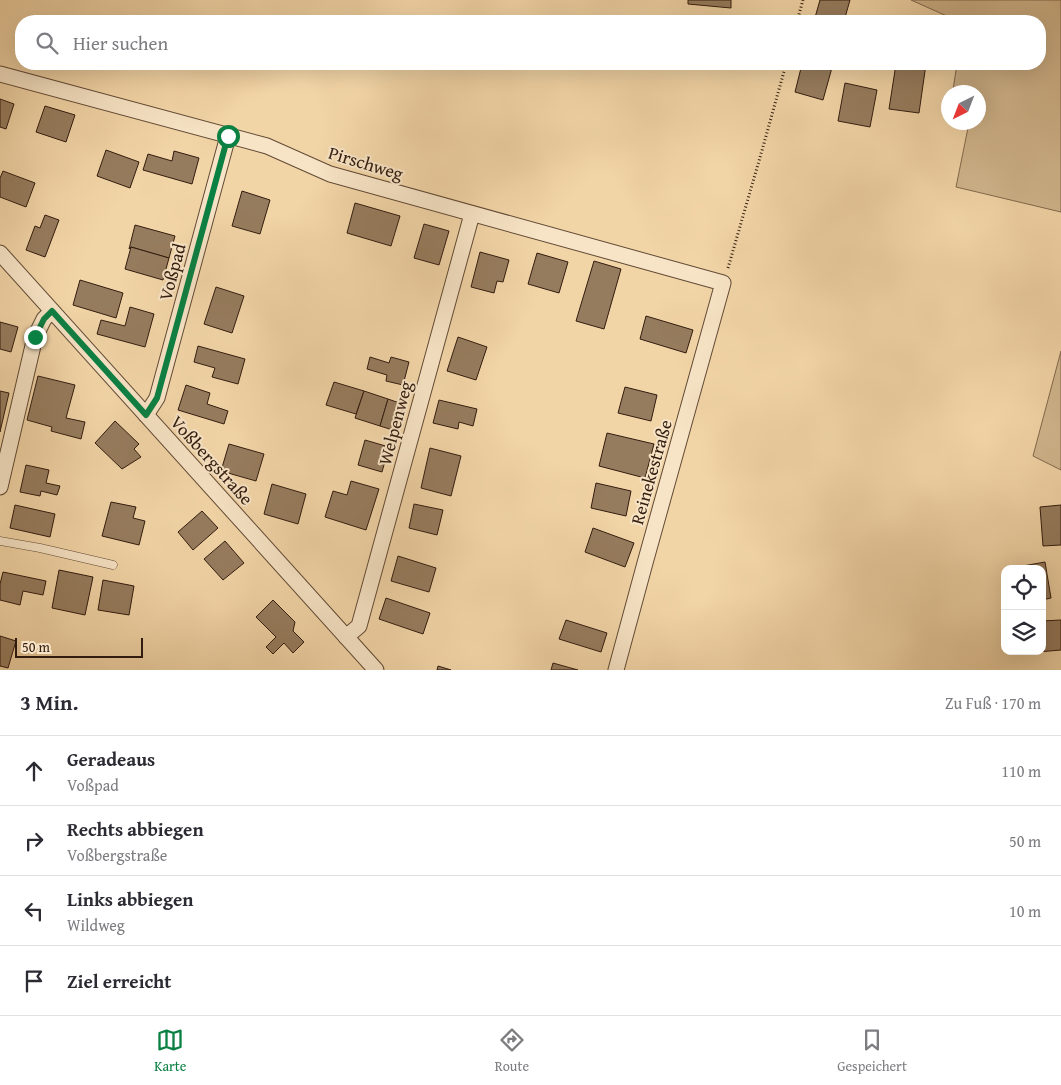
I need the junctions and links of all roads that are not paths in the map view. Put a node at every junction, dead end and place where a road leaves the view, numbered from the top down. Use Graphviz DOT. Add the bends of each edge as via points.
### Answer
graph roads {
  1 [pos="0,74"];
  2 [pos="228,136"];
  3 [pos="472,214"];
  4 [pos="0,253"];
  5 [pos="723,284"];
  6 [pos="52,311"];
  7 [pos="146,415"];
  8 [pos="4,449"];
  9 [pos="0,487"];
  10 [pos="0,541"];
  11 [pos="113,565"];
  12 [pos="346,637"];
  13 [pos="376,670"];
  14 [pos="616,670"];
  1 -- 2 [label="street, Pirschweg"];
  2 -- 3 [label="street, Pirschweg" via="267,146 330,174"];
  2 -- 7 [label="street, Voßpad" via="157,398"];
  3 -- 5 [label="street, Pirschweg"];
  3 -- 12 [label="street, Welpenweg" via="359,626"];
  4 -- 6 [label="street, Voßbergstraße"];
  5 -- 14 [label="street, Reinekestraße"];
  6 -- 7 [label="street, Voßbergstraße"];
  6 -- 8 [label="street" via="35,337"];
  7 -- 12 [label="street, Voßbergstraße"];
  8 -- 9 [label="street"];
  10 -- 11 [label="lane"];
  12 -- 13 [label="street, Voßbergstraße"];
}
